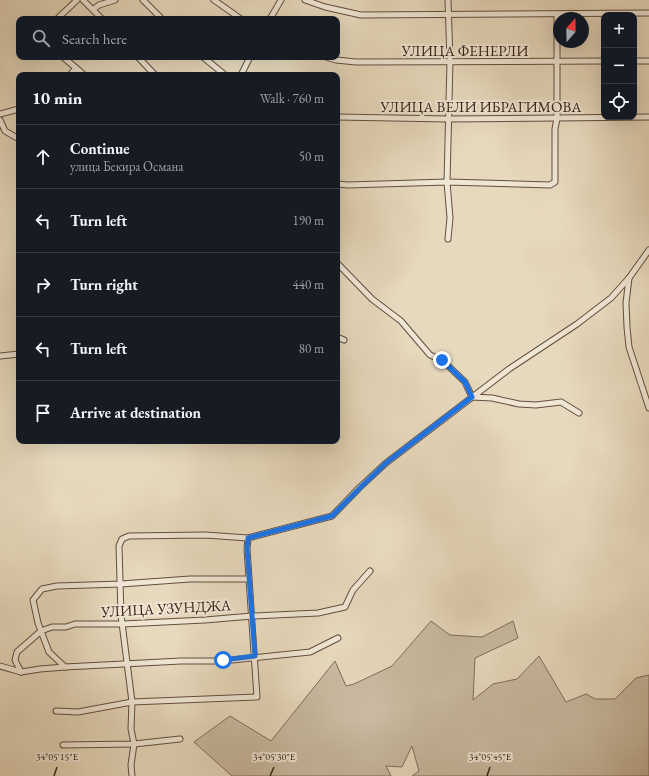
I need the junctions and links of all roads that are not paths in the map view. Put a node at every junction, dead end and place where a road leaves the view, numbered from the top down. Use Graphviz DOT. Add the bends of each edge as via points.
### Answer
graph roads {
  1 [pos="77,0"];
  2 [pos="83,0"];
  3 [pos="115,0"];
  4 [pos="144,0"];
  5 [pos="214,0"];
  6 [pos="280,0"];
  7 [pos="305,0"];
  8 [pos="448,0"];
  9 [pos="94,9"];
  10 [pos="649,13"];
  11 [pos="448,14"];
  12 [pos="553,14"];
  13 [pos="589,14"];
  14 [pos="60,16"];
  15 [pos="100,16"];
  16 [pos="159,16"];
  17 [pos="236,16"];
  18 [pos="272,16"];
  19 [pos="557,48"];
  20 [pos="67,60"];
  21 [pos="141,60"];
  22 [pos="207,60"];
  23 [pos="248,60"];
  24 [pos="336,60"];
  25 [pos="450,61"];
  26 [pos="601,61"];
  27 [pos="637,61"];
  28 [pos="649,61"];
  29 [pos="557,62"];
  30 [pos="76,68"];
  31 [pos="73,72"];
  32 [pos="81,72"];
  33 [pos="152,72"];
  34 [pos="221,72"];
  35 [pos="242,72"];
  36 [pos="16,110"];
  37 [pos="0,114"];
  38 [pos="340,117"];
  39 [pos="649,117"];
  40 [pos="557,118"];
  41 [pos="448,119"];
  42 [pos="0,120"];
  43 [pos="16,137"];
  44 [pos="447,182"];
  45 [pos="340,184"];
  46 [pos="448,239"];
  47 [pos="649,250"];
  48 [pos="340,266"];
  49 [pos="629,278"];
  50 [pos="340,338"];
  51 [pos="344,340"];
  52 [pos="16,354"];
  53 [pos="0,356"];
  54 [pos="472,397"];
  55 [pos="649,408"];
  56 [pos="579,414"];
  57 [pos="248,538"];
  58 [pos="370,571"];
  59 [pos="249,579"];
  60 [pos="121,584"];
  61 [pos="252,616"];
  62 [pos="123,624"];
  63 [pos="41,631"];
  64 [pos="338,638"];
  65 [pos="255,656"];
  66 [pos="127,664"];
  67 [pos="0,666"];
  68 [pos="65,666"];
  69 [pos="21,672"];
  70 [pos="132,702"];
  71 [pos="56,711"];
  72 [pos="180,739"];
  73 [pos="134,744"];
  74 [pos="62,745"];
  75 [pos="132,776"];
  1 -- 14 [label="street"];
  2 -- 9 [label="street"];
  3 -- 9 [label="street"];
  4 -- 16 [label="street"];
  5 -- 17 [label="street"];
  6 -- 18 [label="street"];
  7 -- 11 [label="street" via="361,15"];
  8 -- 11 [label="street"];
  9 -- 15 [label="street"];
  10 -- 13 [label="street"];
  11 -- 12 [label="street"];
  11 -- 25 [label="street"];
  19 -- 29 [label="street"];
  20 -- 30 [label="street"];
  21 -- 33 [label="street"];
  22 -- 34 [label="street"];
  23 -- 35 [label="street"];
  24 -- 25 [label="street, УЛИЦА ФЕНЕРЛИ"];
  25 -- 29 [label="street, УЛИЦА ФЕНЕРЛИ"];
  25 -- 41 [label="street"];
  26 -- 29 [label="street, УЛИЦА ФЕНЕРЛИ"];
  27 -- 28 [label="street"];
  29 -- 40 [label="street"];
  30 -- 31 [label="street"];
  30 -- 32 [label="street"];
  36 -- 37 [label="street"];
  38 -- 41 [label="street, УЛИЦА ВЕЛИ ИБРАГИМОВА"];
  39 -- 40 [label="street, УЛИЦА ВЕЛИ ИБРАГИМОВА"];
  40 -- 41 [label="street, УЛИЦА ВЕЛИ ИБРАГИМОВА"];
  40 -- 44 [label="street" via="555,182 550,185"];
  41 -- 44 [label="street"];
  42 -- 43 [label="street" via="5,131"];
  44 -- 45 [label="street"];
  44 -- 46 [label="street" via="450,218"];
  47 -- 49 [label="street"];
  48 -- 54 [label="street" via="372,299 401,321 430,355 442,360 453,370 465,382"];
  49 -- 54 [label="street" via="611,298 577,324"];
  49 -- 55 [label="street" via="626,303 629,347"];
  50 -- 51 [label="street"];
  52 -- 53 [label="street"];
  54 -- 56 [label="street" via="536,405 561,402"];
  54 -- 57 [label="street" via="386,463 332,516"];
  57 -- 59 [label="street"];
  57 -- 60 [label="street" via="205,535 129,536 122,539 119,546"];
  58 -- 61 [label="street, УЛИЦА УЗУНДЖА" via="353,590 345,607 318,613"];
  59 -- 60 [label="street" via="190,579"];
  59 -- 61 [label="street"];
  60 -- 62 [label="street"];
  60 -- 63 [label="street" via="57,586 42,589 33,600"];
  61 -- 62 [label="street, УЛИЦА УЗУНДЖА"];
  61 -- 65 [label="street"];
  62 -- 63 [label="street, УЛИЦА УЗУНДЖА" via="76,624"];
  62 -- 66 [label="street"];
  63 -- 68 [label="street" via="50,652"];
  63 -- 69 [label="street" via="18,652 15,660"];
  64 -- 65 [label="street" via="310,652"];
  65 -- 66 [label="street"];
  65 -- 70 [label="street" via="257,697"];
  66 -- 68 [label="street"];
  66 -- 70 [label="street"];
  67 -- 69 [label="street"];
  68 -- 69 [label="street"];
  70 -- 71 [label="street" via="78,712"];
  70 -- 73 [label="street" via="131,729"];
  72 -- 73 [label="street"];
  73 -- 74 [label="street"];
  73 -- 75 [label="street"];
}
